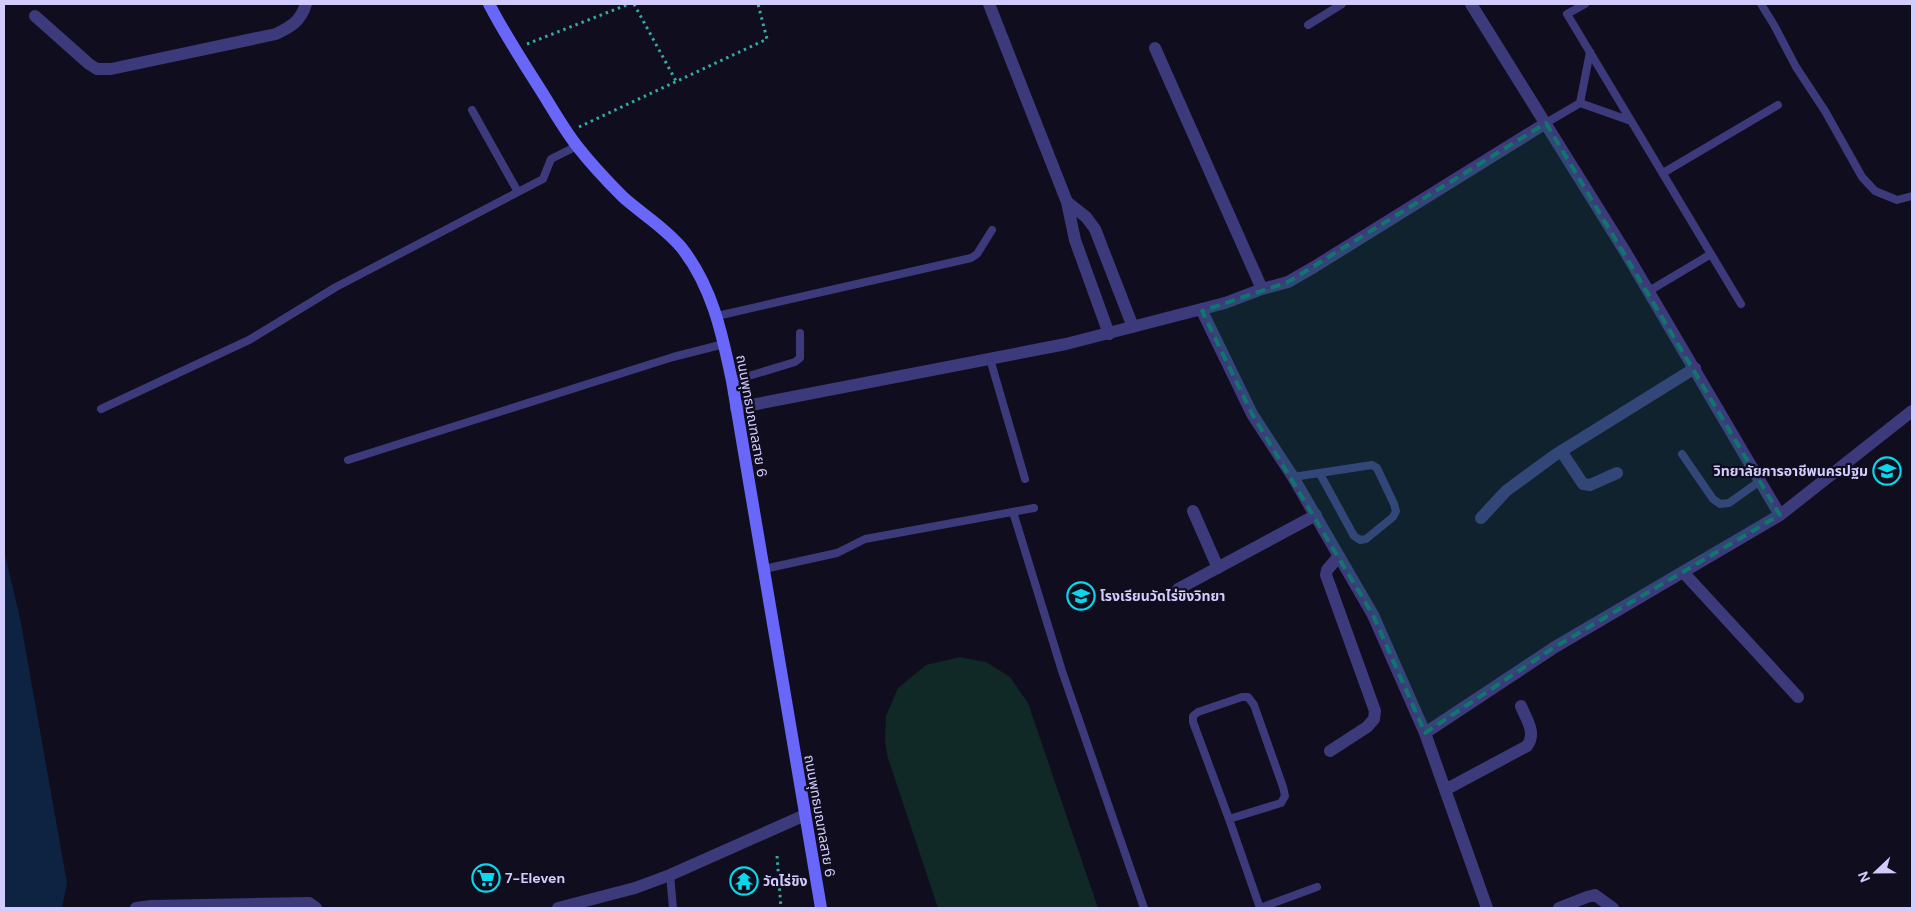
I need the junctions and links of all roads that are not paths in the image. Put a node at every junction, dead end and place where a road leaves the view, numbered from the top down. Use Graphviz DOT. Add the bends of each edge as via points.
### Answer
graph roads {
  1 [pos="306,4"];
  2 [pos="489,4"];
  3 [pos="989,4"];
  4 [pos="1342,4"];
  5 [pos="1471,4"];
  6 [pos="1585,4"];
  7 [pos="1761,4"];
  8 [pos="35,16"];
  9 [pos="1308,25"];
  10 [pos="1155,48"];
  11 [pos="1590,52"];
  12 [pos="1580,103"];
  13 [pos="1778,105"];
  14 [pos="472,110"];
  15 [pos="1631,121"];
  16 [pos="1546,123"];
  17 [pos="577,146"];
  18 [pos="1663,173"];
  19 [pos="518,192"];
  20 [pos="1912,196"];
  21 [pos="1067,202"];
  22 [pos="992,230"];
  23 [pos="1711,254"];
  24 [pos="1262,288"];
  25 [pos="1649,291"];
  26 [pos="1741,304"];
  27 [pos="1202,311"];
  28 [pos="717,316"];
  29 [pos="1134,327"];
  30 [pos="800,333"];
  31 [pos="1109,334"];
  32 [pos="724,344"];
  33 [pos="990,359"];
  34 [pos="1695,368"];
  35 [pos="732,381"];
  36 [pos="736,408"];
  37 [pos="101,409"];
  38 [pos="1912,411"];
  39 [pos="1561,451"];
  40 [pos="1682,454"];
  41 [pos="348,460"];
  42 [pos="1616,473"];
  43 [pos="1320,474"];
  44 [pos="1293,477"];
  45 [pos="1025,480"];
  46 [pos="1760,481"];
  47 [pos="1034,508"];
  48 [pos="1194,511"];
  49 [pos="1013,512"];
  50 [pos="1316,515"];
  51 [pos="1780,515"];
  52 [pos="1481,518"];
  53 [pos="1339,556"];
  54 [pos="1218,568"];
  55 [pos="764,569"];
  56 [pos="1683,572"];
  57 [pos="1178,589"];
  58 [pos="1798,697"];
  59 [pos="1521,706"];
  60 [pos="1425,733"];
  61 [pos="1330,751"];
  62 [pos="1445,790"];
  63 [pos="805,816"];
  64 [pos="1229,818"];
  65 [pos="670,875"];
  66 [pos="1317,887"];
  67 [pos="136,908"];
  68 [pos="316,908"];
  69 [pos="558,908"];
  70 [pos="673,908"];
  71 [pos="820,908"];
  72 [pos="1144,908"];
  73 [pos="1260,908"];
  74 [pos="1487,908"];
  75 [pos="1560,908"];
  76 [pos="1613,908"];
  1 -- 8 [label="street" via="294,26 276,34 111,70 97,69 89,64"];
  2 -- 17 [label="main road, ถนนพุทธมณฑลสาย 6"];
  3 -- 21 [label="street"];
  4 -- 9 [label="lane"];
  5 -- 16 [label="street"];
  6 -- 11 [label="lane" via="1567,14"];
  7 -- 20 [label="lane" via="1862,177 1875,191 1897,200"];
  10 -- 24 [label="street"];
  11 -- 12 [label="lane"];
  11 -- 15 [label="lane"];
  12 -- 15 [label="lane"];
  12 -- 16 [label="lane"];
  13 -- 18 [label="lane"];
  14 -- 19 [label="lane"];
  15 -- 18 [label="lane"];
  16 -- 24 [label="street" via="1314,267 1288,282"];
  16 -- 25 [label="street"];
  17 -- 19 [label="lane" via="551,159 543,179"];
  17 -- 28 [label="main road, ถนนพุทธมณฑลสาย 6" via="624,197 680,246 707,289"];
  18 -- 23 [label="lane"];
  19 -- 37 [label="lane" via="336,287 249,340"];
  21 -- 29 [label="street" via="1095,229"];
  21 -- 31 [label="street" via="1075,240"];
  22 -- 28 [label="lane" via="971,258"];
  23 -- 25 [label="lane"];
  23 -- 26 [label="lane"];
  24 -- 27 [label="street"];
  25 -- 34 [label="street"];
  27 -- 29 [label="street"];
  27 -- 44 [label="street" via="1252,414"];
  28 -- 32 [label="main road, ถนนพุทธมณฑลสาย 6"];
  29 -- 31 [label="street"];
  30 -- 35 [label="lane" via="800,358 795,362"];
  31 -- 33 [label="street"];
  32 -- 35 [label="main road, ถนนพุทธมณฑลสาย 6"];
  32 -- 41 [label="lane" via="673,357"];
  33 -- 36 [label="street"];
  33 -- 45 [label="lane"];
  34 -- 39 [label="street"];
  34 -- 46 [label="street"];
  35 -- 36 [label="main road, ถนนพุทธมณฑลสาย 6"];
  36 -- 55 [label="main road, ถนนพุทธมณฑลสาย 6"];
  38 -- 51 [label="street"];
  39 -- 42 [label="street" via="1583,484 1590,485"];
  39 -- 52 [label="street" via="1506,491"];
  40 -- 46 [label="lane" via="1713,499 1720,504 1729,503"];
  43 -- 43 [label="lane" via="1354,536 1360,540 1396,512 1377,468 1372,465"];
  43 -- 44 [label="lane"];
  44 -- 50 [label="street"];
  46 -- 51 [label="street"];
  47 -- 49 [label="lane"];
  48 -- 54 [label="street"];
  49 -- 55 [label="lane" via="865,539 837,553"];
  49 -- 72 [label="lane" via="1062,671"];
  50 -- 53 [label="street"];
  50 -- 54 [label="street"];
  51 -- 56 [label="street"];
  53 -- 60 [label="street" via="1374,615"];
  53 -- 61 [label="street" via="1326,575 1375,711 1374,719 1367,727"];
  54 -- 57 [label="street"];
  55 -- 63 [label="main road, ถนนพุทธมณฑลสาย 6"];
  56 -- 58 [label="street"];
  56 -- 60 [label="street" via="1555,647"];
  59 -- 62 [label="street" via="1532,734 1527,746"];
  60 -- 62 [label="street"];
  62 -- 74 [label="street"];
  63 -- 65 [label="street"];
  63 -- 71 [label="main road, ถนนพุทธมณฑลสาย 6"];
  64 -- 64 [label="lane" via="1281,803 1285,796 1254,705 1248,697 1198,712 1192,722"];
  64 -- 73 [label="lane"];
  65 -- 69 [label="street" via="635,888"];
  65 -- 70 [label="lane"];
  66 -- 73 [label="lane"];
  67 -- 68 [label="street" via="309,903"];
  75 -- 76 [label="street" via="1595,895"];
}
